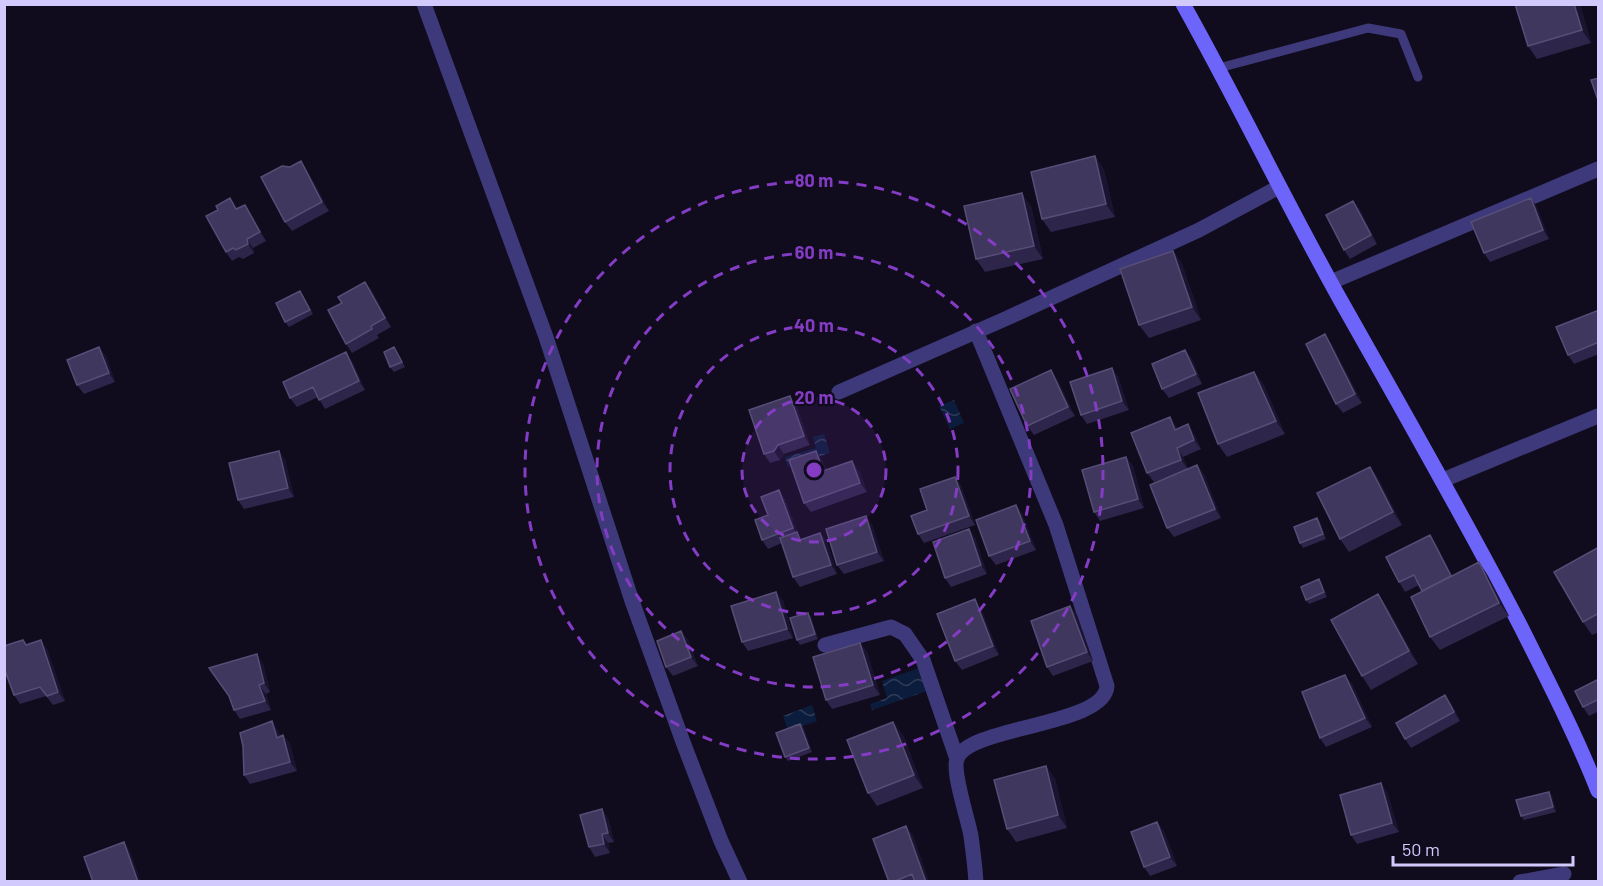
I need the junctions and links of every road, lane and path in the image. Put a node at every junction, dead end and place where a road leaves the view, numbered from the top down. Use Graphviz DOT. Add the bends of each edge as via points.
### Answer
graph roads {
  1 [pos="424,4"];
  2 [pos="1184,4"];
  3 [pos="1219,68"];
  4 [pos="1418,77"];
  5 [pos="1599,169"];
  6 [pos="1279,186"];
  7 [pos="1331,282"];
  8 [pos="976,331"];
  9 [pos="838,392"];
  10 [pos="1599,416"];
  11 [pos="1443,480"];
  12 [pos="825,645"];
  13 [pos="957,759"];
  14 [pos="1599,791"];
  15 [pos="1563,874"];
  16 [pos="740,882"];
  17 [pos="976,882"];
  18 [pos="1520,882"];
  1 -- 16 [label="street" via="546,337 671,710"];
  2 -- 3 [label="street"];
  3 -- 4 [label="lane" via="1368,28 1401,34"];
  3 -- 6 [label="street"];
  5 -- 7 [label="street"];
  6 -- 7 [label="street"];
  6 -- 8 [label="street" via="1199,230"];
  7 -- 11 [label="street"];
  8 -- 9 [label="street"];
  8 -- 13 [label="street" via="1056,525 1107,693 1096,705 968,745"];
  10 -- 11 [label="street"];
  11 -- 14 [label="street" via="1542,669"];
  12 -- 13 [label="street" via="891,627 905,634 923,660"];
  13 -- 17 [label="street"];
  15 -- 18 [label="street"];
}
